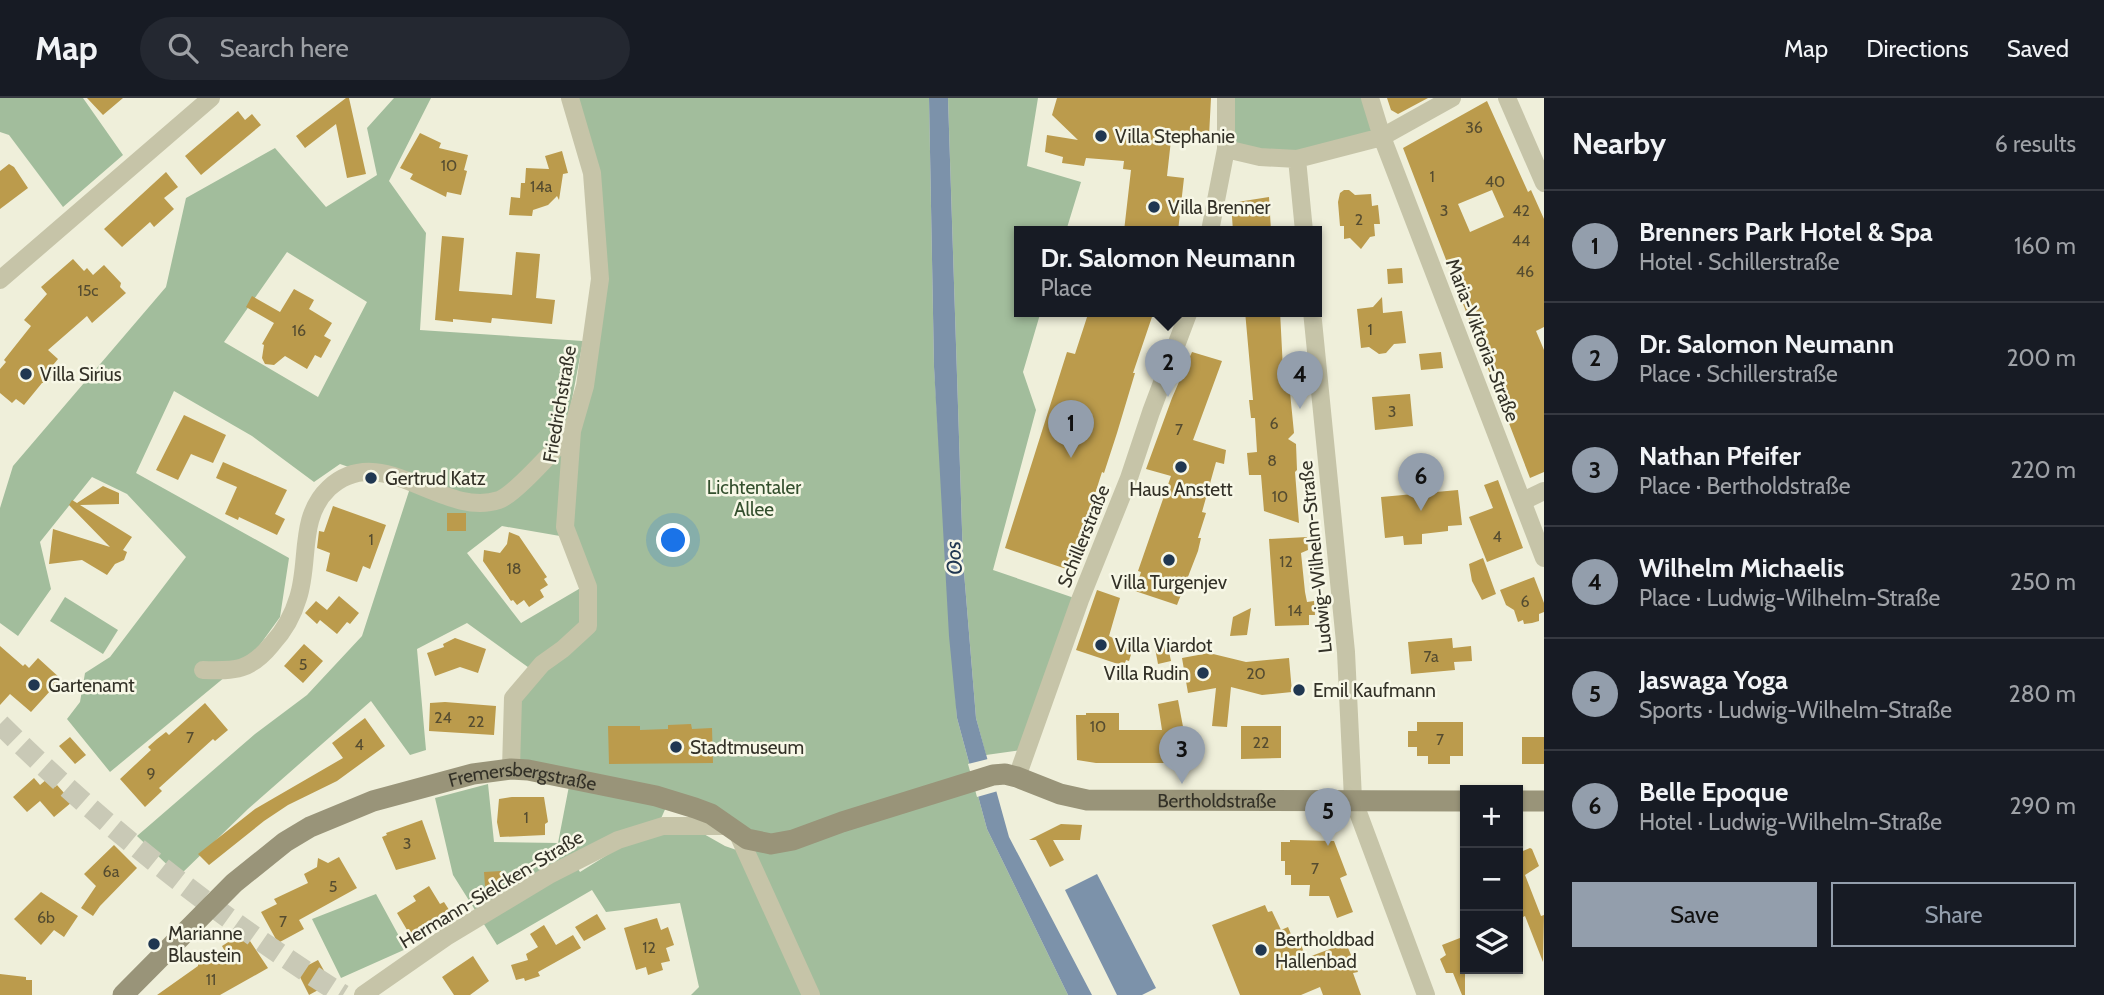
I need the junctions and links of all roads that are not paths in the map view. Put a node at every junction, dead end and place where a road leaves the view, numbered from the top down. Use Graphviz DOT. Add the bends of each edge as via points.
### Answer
graph roads {
  1 [pos="211,98"];
  2 [pos="570,98"];
  3 [pos="1226,98"];
  4 [pos="1370,98"];
  5 [pos="1452,98"];
  6 [pos="1507,98"];
  7 [pos="1382,136"];
  8 [pos="1226,149"];
  9 [pos="1297,159"];
  10 [pos="1544,183"];
  11 [pos="1211,226"];
  12 [pos="1304,226"];
  13 [pos="0,280"];
  14 [pos="1187,317"];
  15 [pos="1313,317"];
  16 [pos="572,431"];
  17 [pos="1544,491"];
  18 [pos="1523,501"];
  19 [pos="1544,558"];
  20 [pos="203,670"];
  21 [pos="511,769"];
  22 [pos="1017,777"];
  23 [pos="983,778"];
  24 [pos="1353,799"];
  25 [pos="1460,800"];
  26 [pos="1523,801"];
  27 [pos="1544,801"];
  28 [pos="733,829"];
  29 [pos="123,995"];
  30 [pos="363,995"];
  31 [pos="811,995"];
  32 [pos="1426,995"];
  1 -- 13 [label="street"];
  2 -- 16 [label="street, Friedrichstraße" via="592,173 600,279 585,386"];
  3 -- 8 [label="street"];
  4 -- 7 [label="street, Maria-Viktoria-Straße"];
  5 -- 7 [label="street"];
  6 -- 10 [label="street"];
  7 -- 9 [label="street"];
  7 -- 18 [label="street, Maria-Viktoria-Straße"];
  8 -- 9 [label="street"];
  8 -- 11 [label="street"];
  9 -- 12 [label="street"];
  14 -- 22 [label="street, Schillerstraße"];
  15 -- 24 [label="street, Ludwig-Wilhelm-Straße" via="1346,652"];
  16 -- 20 [label="street" via="503,499 485,504 458,500 375,470 339,480 321,496 309,522 299,597 284,630 261,658 236,671"];
  16 -- 21 [label="street, Friedrichstraße" via="565,527 588,587 588,626 542,664 513,698"];
  17 -- 18 [label="street"];
  18 -- 19 [label="street, Maria-Viktoria-Straße"];
  21 -- 28 [label="main road, Fremersbergstraße" via="546,772 664,798 703,811"];
  21 -- 29 [label="main road, Fremersbergstraße" via="441,781 373,801 310,827 234,883"];
  22 -- 23 [label="main road, Bertholdstraße"];
  22 -- 24 [label="main road, Bertholdstraße" via="1087,800"];
  23 -- 28 [label="main road, Fremersbergstraße" via="793,840 762,843"];
  24 -- 25 [label="main road, Bertholdstraße"];
  24 -- 32 [label="street, Ludwig-Wilhelm-Straße"];
  26 -- 27 [label="main road"];
  28 -- 30 [label="street, Hermann-Sielcken-Straße" via="663,826 618,840 446,937"];
  28 -- 31 [label="street"];
}
